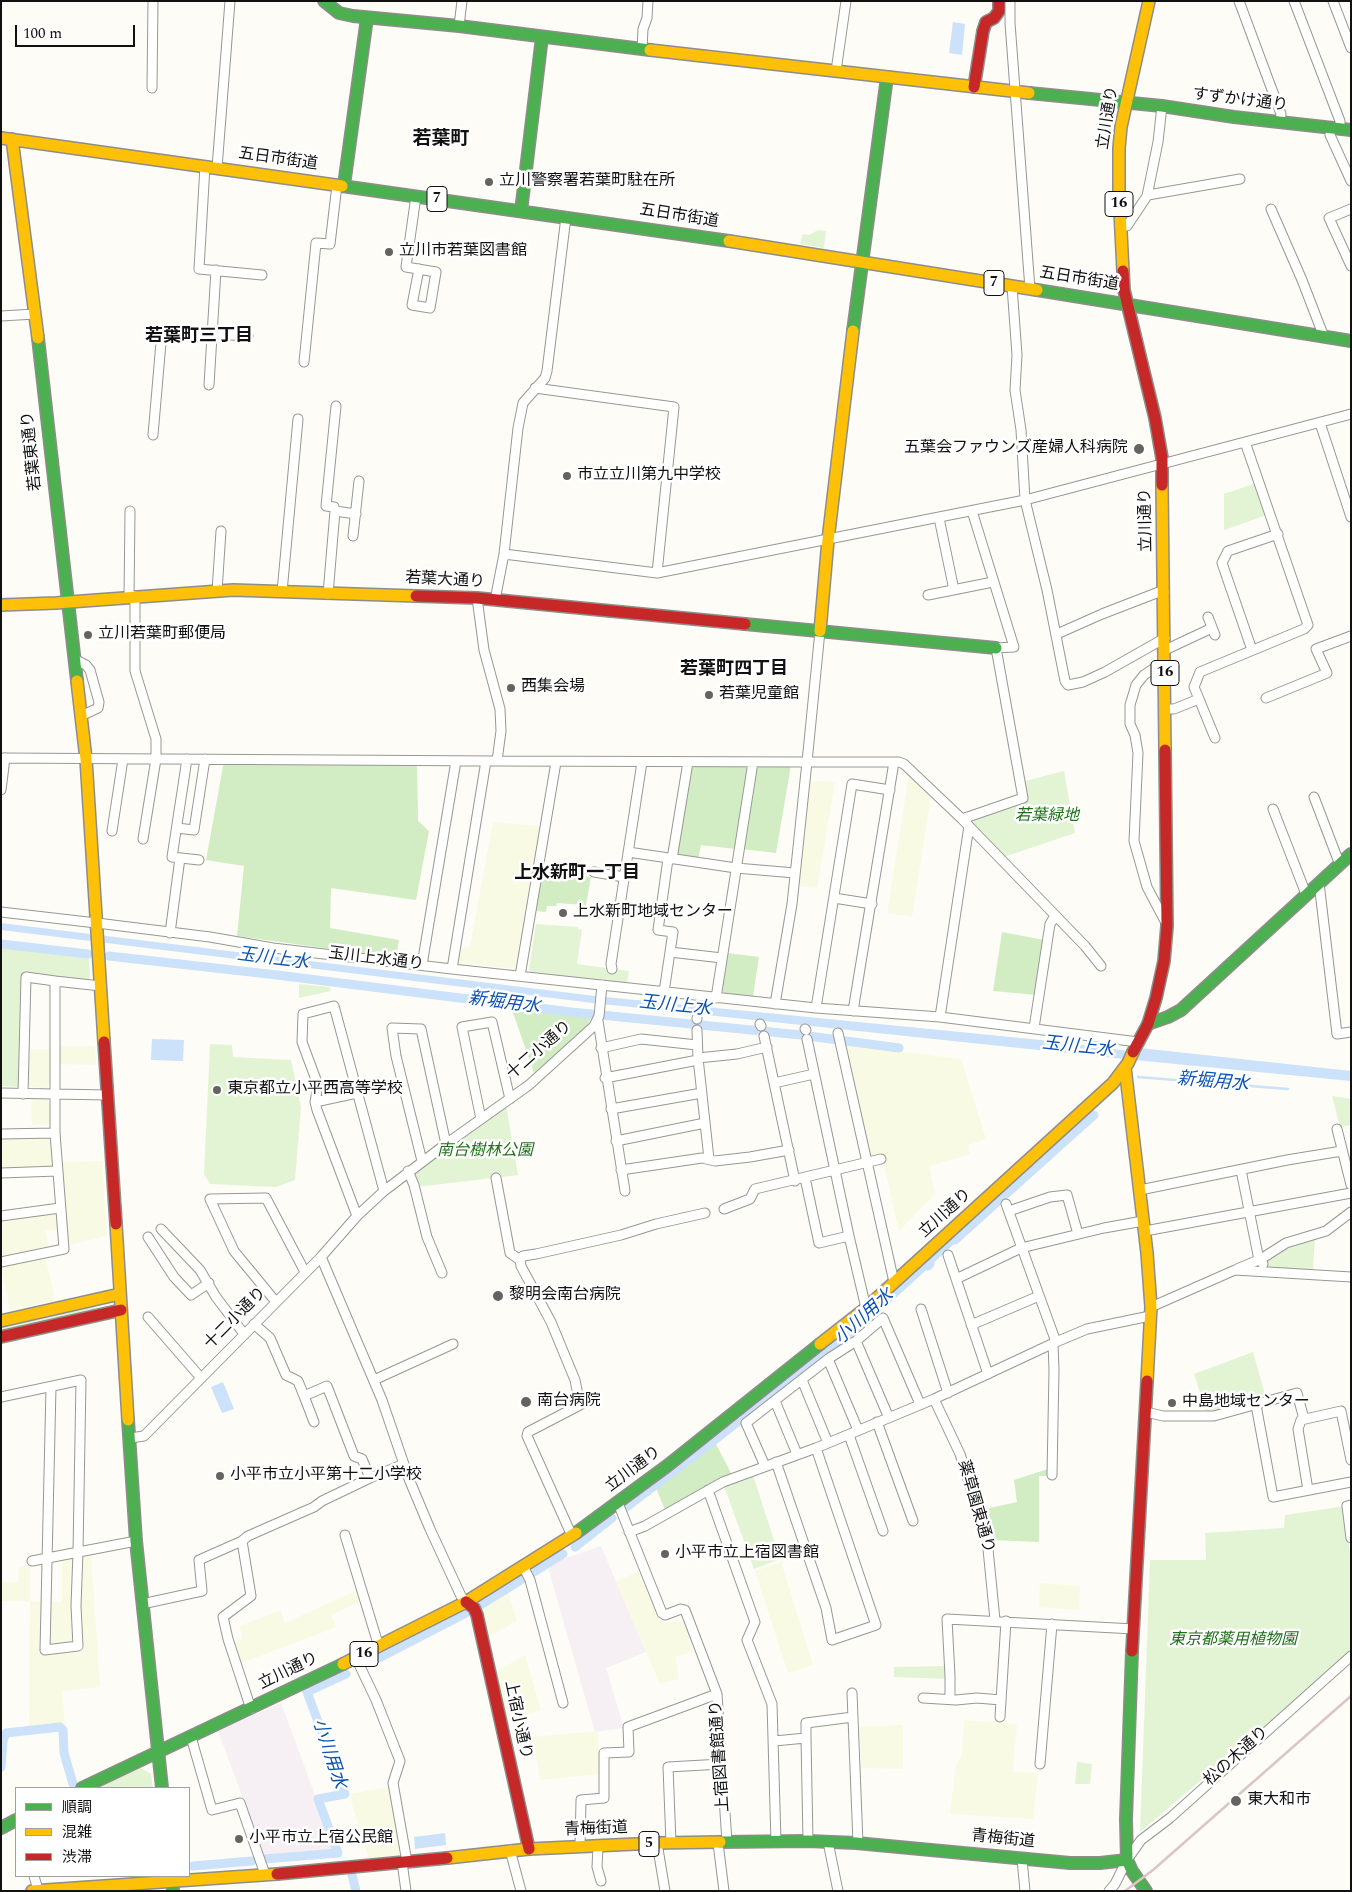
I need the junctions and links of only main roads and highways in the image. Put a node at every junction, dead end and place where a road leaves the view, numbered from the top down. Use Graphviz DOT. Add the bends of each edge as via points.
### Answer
graph roads {
  1 [pos="324,1"];
  2 [pos="999,1"];
  3 [pos="1149,1"];
  4 [pos="367,18"];
  5 [pos="542,37"];
  6 [pos="886,77"];
  7 [pos="974,87"];
  8 [pos="1126,104"];
  9 [pos="1340,129"];
  10 [pos="7,139"];
  11 [pos="341,185"];
  12 [pos="521,211"];
  13 [pos="860,261"];
  14 [pos="1127,304"];
  15 [pos="1351,342"];
  16 [pos="67,601"];
  17 [pos="1,605"];
  18 [pos="820,631"];
  19 [pos="996,648"];
  20 [pos="1351,854"];
  21 [pos="1148,1024"];
  22 [pos="1126,1065"];
  23 [pos="120,1294"];
  24 [pos="121,1310"];
  25 [pos="1,1321"];
  26 [pos="1,1338"];
  27 [pos="466,1602"];
  28 [pos="158,1753"];
  29 [pos="84,1787"];
  30 [pos="162,1787"];
  31 [pos="15,1821"];
  32 [pos="1,1828"];
  33 [pos="529,1849"];
  34 [pos="1127,1860"];
  35 [pos="172,1882"];
  36 [pos="38,1890"];
  37 [pos="32,1891"];
  38 [pos="1146,1891"];
  1 -- 4 [label="main road, すずかけ通り" via="338,13"];
  2 -- 7 [label="main road" via="999,11 986,22 983,30"];
  3 -- 8 [label="main road, 立川通り / 16"];
  4 -- 5 [label="main road, すずかけ通り"];
  4 -- 11 [label="main road"];
  5 -- 6 [label="main road, すずかけ通り"];
  5 -- 12 [label="main road"];
  6 -- 7 [label="main road, すずかけ通り"];
  6 -- 13 [label="main road"];
  7 -- 8 [label="main road, すずかけ通り"];
  8 -- 9 [label="main road, すずかけ通り"];
  8 -- 14 [label="main road, 立川通り / 16" via="1119,148 1120,226"];
  10 -- 11 [label="main road, 五日市街道 / 7"];
  10 -- 16 [label="main road, 若葉東通り" via="35,314"];
  11 -- 12 [label="main road, 五日市街道 / 7"];
  12 -- 13 [label="main road, 五日市街道 / 7"];
  13 -- 14 [label="main road, 五日市街道 / 7"];
  13 -- 18 [label="main road"];
  14 -- 15 [label="main road, 五日市街道 / 7"];
  14 -- 21 [label="main road, 立川通り / 16" via="1155,418 1162,463 1167,926 1164,961"];
  16 -- 17 [label="main road, 若葉大通り"];
  16 -- 18 [label="main road, 若葉大通り" via="233,590 477,598"];
  16 -- 23 [label="main road, 若葉東通り" via="86,759"];
  18 -- 19 [label="main road, 若葉大通り"];
  20 -- 21 [label="main road" via="1181,1010"];
  21 -- 22 [label="main road, 立川通り / 16"];
  22 -- 27 [label="main road, 立川通り / 16" via="1099,1095 866,1308 527,1574"];
  22 -- 34 [label="main road" via="1150,1311 1137,1540"];
  23 -- 24 [label="main road, 若葉東通り"];
  23 -- 25 [label="main road"];
  24 -- 26 [label="main road"];
  24 -- 28 [label="main road, 若葉東通り" via="136,1541"];
  27 -- 28 [label="main road, 立川通り / 16"];
  27 -- 33 [label="main road, 上宿小通り" via="477,1615"];
  28 -- 29 [label="main road, 立川通り / 16"];
  28 -- 30 [label="main road"];
  31 -- 32 [label="main road"];
  33 -- 34 [label="main road, 青梅街道 / 5" via="808,1841 1022,1859 1100,1863"];
  33 -- 35 [label="main road, 青梅街道 / 5"];
  34 -- 38 [label="main road"];
  35 -- 36 [label="main road, 青梅街道 / 5"];
  36 -- 37 [label="main road, 青梅街道 / 5"];
}
